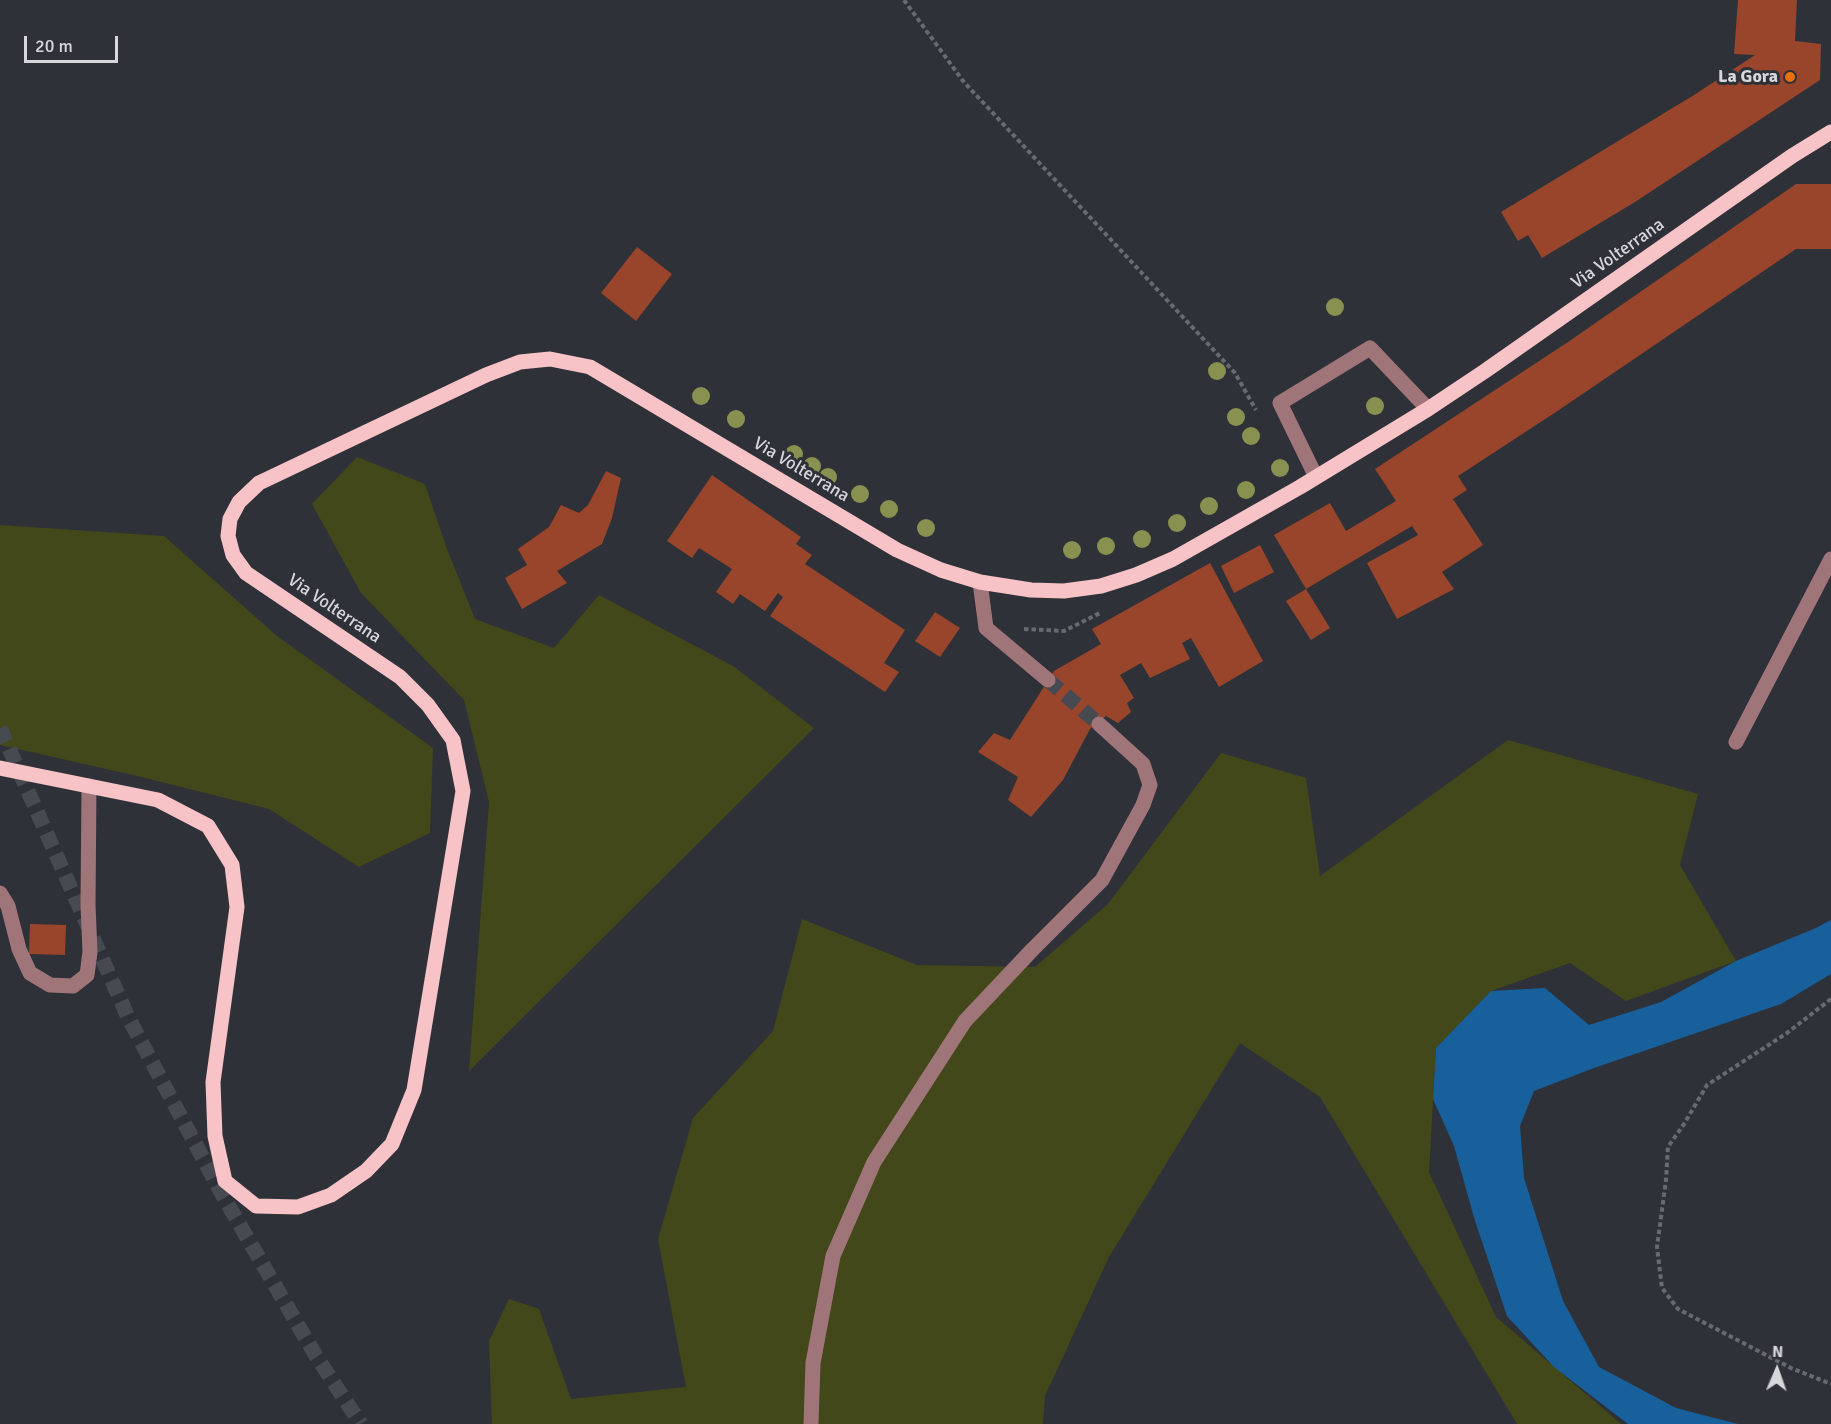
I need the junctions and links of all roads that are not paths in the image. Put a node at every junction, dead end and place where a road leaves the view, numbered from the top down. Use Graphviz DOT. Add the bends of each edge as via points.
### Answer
graph roads {
  1 [pos="1831,132"];
  2 [pos="1428,409"];
  3 [pos="1316,477"];
  4 [pos="1831,559"];
  5 [pos="980,582"];
  6 [pos="1047,680"];
  7 [pos="1099,724"];
  8 [pos="1736,742"];
  9 [pos="0,768"];
  10 [pos="89,786"];
  11 [pos="0,893"];
  12 [pos="811,1424"];
  1 -- 2 [label="main road, Via Volterrana"];
  2 -- 3 [label="main road, Via Volterrana"];
  2 -- 3 [label="street" via="1370,348 1280,402"];
  3 -- 5 [label="main road, Via Volterrana" via="1173,559 1101,586 1031,590"];
  4 -- 8 [label="street"];
  5 -- 6 [label="street" via="986,628"];
  5 -- 10 [label="main road, Via Volterrana" via="897,550 590,367 550,359 520,362 486,375 259,483 239,502 230,519 228,536 233,555 246,573 400,676 428,705 453,741 463,791 414,1090 392,1144 366,1171 331,1195 298,1207 256,1206 225,1181 215,1136 213,1082 237,907 232,865 208,826 158,800"];
  7 -- 12 [label="street" via="1143,764 1150,785 1143,805 1102,880 965,1021 874,1162 833,1256 813,1363"];
  9 -- 10 [label="main road, Via Volterrana"];
  10 -- 11 [label="street" via="87,975 73,986 50,985 30,972"];
}
